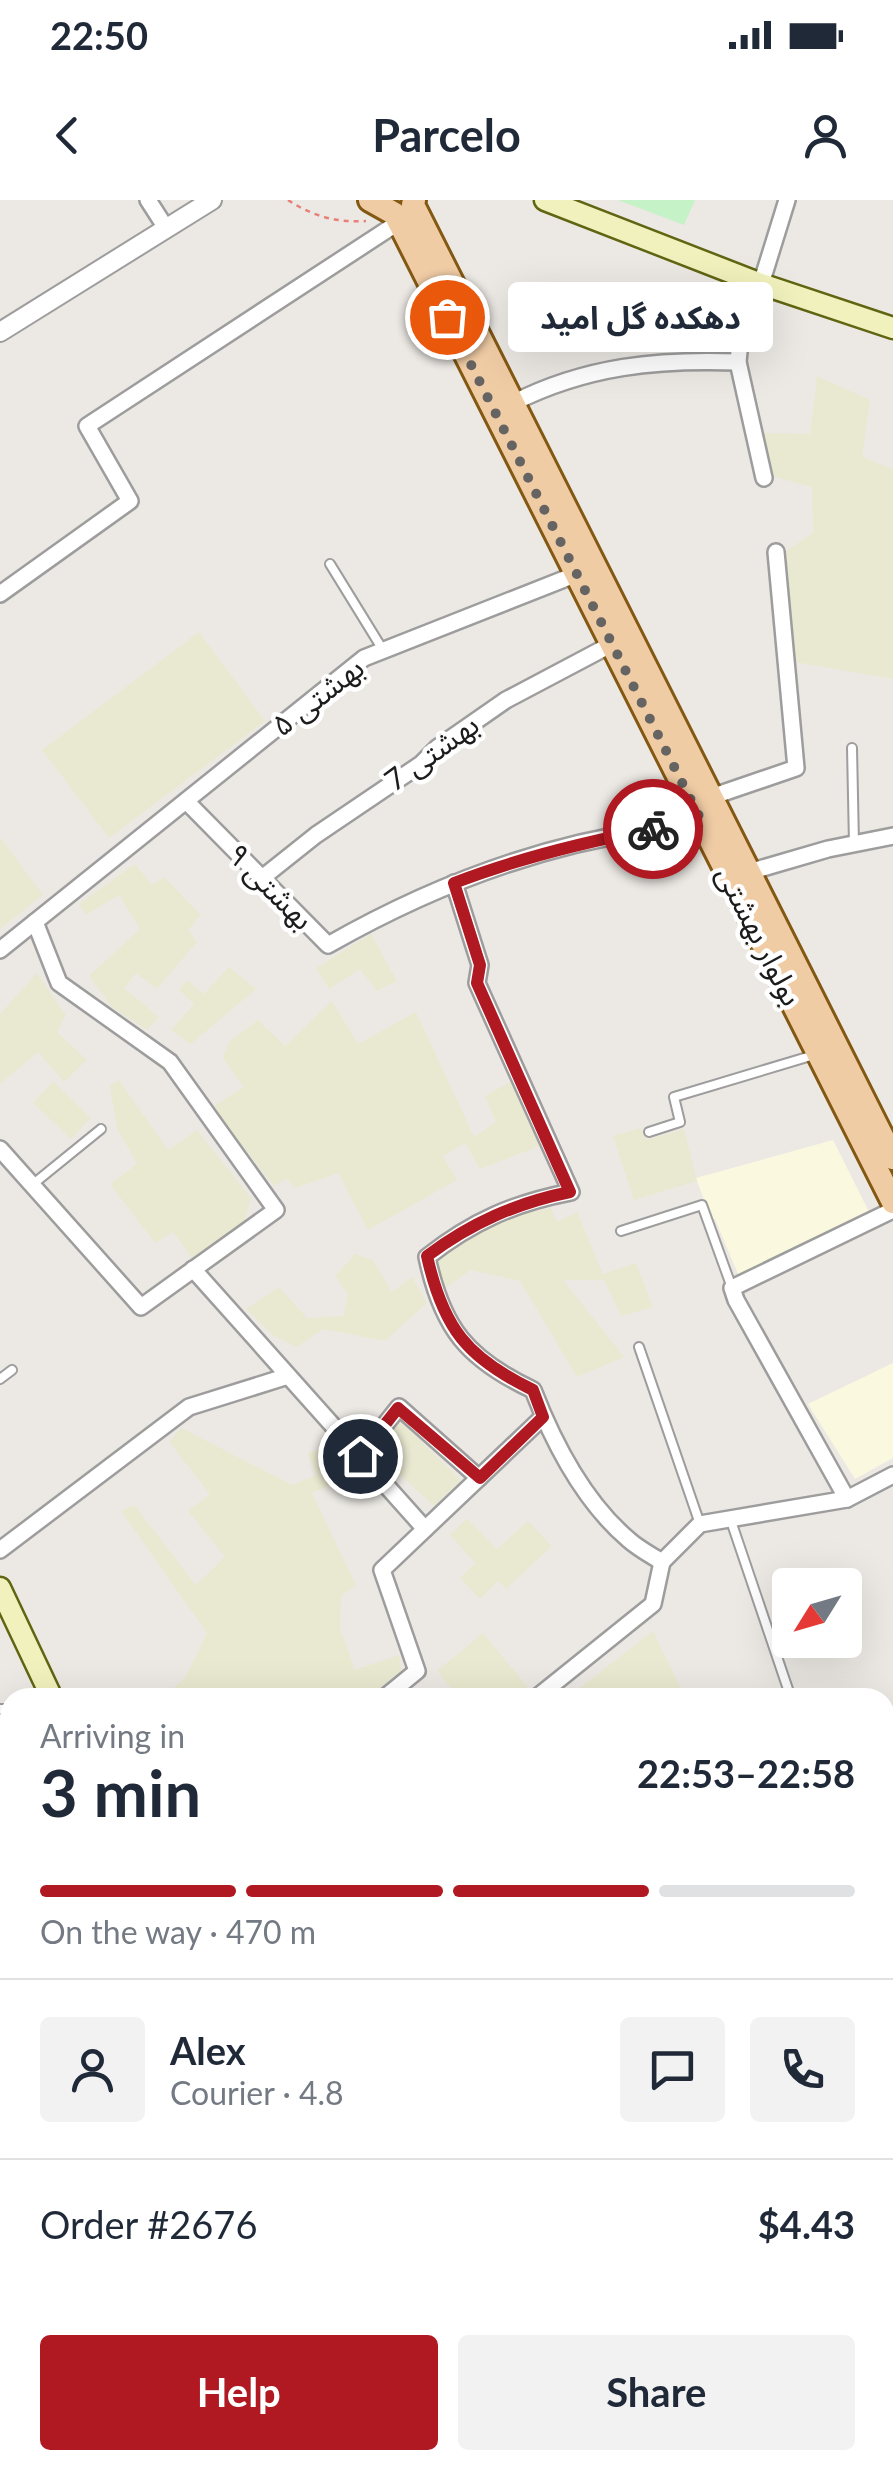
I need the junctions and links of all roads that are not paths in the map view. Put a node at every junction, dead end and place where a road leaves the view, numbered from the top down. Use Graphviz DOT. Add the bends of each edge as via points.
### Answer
graph roads {
  1 [pos="148,200"];
  2 [pos="212,200"];
  3 [pos="370,200"];
  4 [pos="545,200"];
  5 [pos="787,200"];
  6 [pos="403,212"];
  7 [pos="166,228"];
  8 [pos="754,281"];
  9 [pos="893,328"];
  10 [pos="0,332"];
  11 [pos="738,362"];
  12 [pos="513,404"];
  13 [pos="764,478"];
  14 [pos="776,552"];
  15 [pos="330,564"];
  16 [pos="577,574"];
  17 [pos="0,594"];
  18 [pos="612,644"];
  19 [pos="384,650"];
  20 [pos="852,748"];
  21 [pos="711,796"];
  22 [pos="186,801"];
  23 [pos="704,826"];
  24 [pos="893,836"];
  25 [pos="854,844"];
  26 [pos="749,872"];
  27 [pos="262,878"];
  28 [pos="454,883"];
  29 [pos="35,922"];
  30 [pos="0,950"];
  31 [pos="818,1054"];
  32 [pos="101,1129"];
  33 [pos="649,1132"];
  34 [pos="0,1149"];
  35 [pos="893,1158"];
  36 [pos="32,1185"];
  37 [pos="893,1202"];
  38 [pos="893,1210"];
  39 [pos="621,1231"];
  40 [pos="193,1269"];
  41 [pos="732,1288"];
  42 [pos="640,1348"];
  43 [pos="12,1370"];
  44 [pos="288,1376"];
  45 [pos="0,1379"];
  46 [pos="543,1417"];
  47 [pos="360,1456"];
  48 [pos="893,1474"];
  49 [pos="480,1478"];
  50 [pos="847,1500"];
  51 [pos="730,1518"];
  52 [pos="700,1524"];
  53 [pos="425,1530"];
  54 [pos="0,1550"];
  55 [pos="662,1562"];
  56 [pos="0,1588"];
  57 [pos="47,1688"];
  58 [pos="396,1688"];
  59 [pos="548,1688"];
  60 [pos="787,1688"];
  1 -- 7 [label="street"];
  2 -- 7 [label="street"];
  3 -- 6 [label="main road"];
  4 -- 8 [label="main road"];
  5 -- 8 [label="street"];
  6 -- 12 [label="main road, بولوار بهشتی" via="413,206"];
  6 -- 16 [label="main road, بولوار بهشتی"];
  6 -- 17 [label="street" via="87,426 130,500"];
  7 -- 10 [label="street"];
  8 -- 9 [label="main road"];
  8 -- 11 [label="street"];
  11 -- 12 [label="street" via="634,365 588,374"];
  11 -- 13 [label="street"];
  12 -- 21 [label="main road, بولوار بهشتی"];
  14 -- 21 [label="street" via="796,768"];
  15 -- 19 [label="lane"];
  16 -- 18 [label="main road, بولوار بهشتی"];
  16 -- 19 [label="street, بهشتی ۵"];
  18 -- 23 [label="main road, بولوار بهشتی"];
  18 -- 27 [label="street, بهشتی 7" via="506,700"];
  19 -- 22 [label="street, بهشتی ۵" via="364,658"];
  20 -- 25 [label="lane"];
  21 -- 26 [label="main road, بولوار بهشتی"];
  22 -- 27 [label="street, بهشتی ۹"];
  22 -- 29 [label="street, بهشتی ۵"];
  23 -- 28 [label="street, بهشتی ۹" via="580,843"];
  23 -- 31 [label="main road, بولوار بهشتی"];
  24 -- 25 [label="street"];
  25 -- 26 [label="street"];
  26 -- 35 [label="main road, بولوار بهشتی"];
  27 -- 28 [label="street, بهشتی ۹" via="328,945"];
  28 -- 46 [label="street" via="480,965 477,983 570,1192 480,1221 427,1256 450,1324 486,1364 533,1390"];
  29 -- 30 [label="street, بهشتی ۵"];
  29 -- 40 [label="street" via="59,983 170,1062 276,1210"];
  31 -- 33 [label="lane" via="674,1097 680,1122"];
  31 -- 37 [label="main road, بولوار بهشتی"];
  32 -- 36 [label="lane"];
  34 -- 36 [label="street"];
  36 -- 40 [label="street" via="141,1307"];
  38 -- 41 [label="street"];
  39 -- 41 [label="lane" via="702,1205"];
  40 -- 44 [label="street"];
  41 -- 50 [label="street"];
  42 -- 52 [label="lane"];
  43 -- 45 [label="lane"];
  44 -- 47 [label="street"];
  44 -- 54 [label="street" via="190,1407"];
  46 -- 49 [label="street"];
  46 -- 55 [label="street" via="604,1513"];
  47 -- 49 [label="street" via="398,1408"];
  47 -- 53 [label="street"];
  48 -- 50 [label="street"];
  49 -- 53 [label="street"];
  50 -- 51 [label="street"];
  51 -- 52 [label="street"];
  51 -- 60 [label="lane"];
  52 -- 55 [label="street"];
  53 -- 58 [label="street" via="382,1570 417,1670"];
  55 -- 59 [label="street" via="653,1604"];
  56 -- 57 [label="main road"];
}
